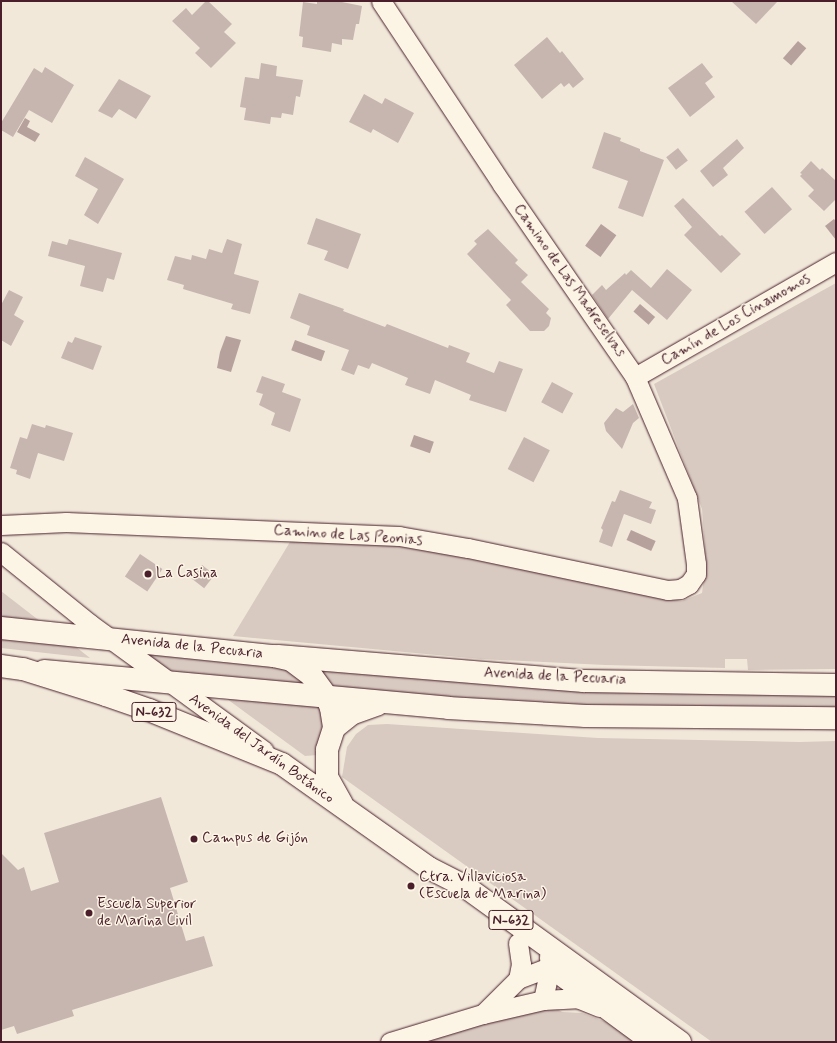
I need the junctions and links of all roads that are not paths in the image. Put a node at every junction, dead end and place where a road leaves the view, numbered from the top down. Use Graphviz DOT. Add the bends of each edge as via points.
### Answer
graph roads {
  1 [pos="381,1"];
  2 [pos="836,262"];
  3 [pos="635,377"];
  4 [pos="1,525"];
  5 [pos="1,552"];
  6 [pos="689,584"];
  7 [pos="1,628"];
  8 [pos="111,639"];
  9 [pos="274,656"];
  10 [pos="1,666"];
  11 [pos="23,669"];
  12 [pos="169,682"];
  13 [pos="836,685"];
  14 [pos="326,696"];
  15 [pos="384,702"];
  16 [pos="836,718"];
  17 [pos="334,728"];
  18 [pos="282,764"];
  19 [pos="345,809"];
  20 [pos="428,868"];
  21 [pos="518,943"];
  22 [pos="544,944"];
  23 [pos="550,967"];
  24 [pos="590,977"];
  25 [pos="518,979"];
  26 [pos="543,1000"];
  27 [pos="611,1012"];
  28 [pos="483,1014"];
  29 [pos="397,1041"];
  30 [pos="653,1042"];
  31 [pos="680,1042"];
  1 -- 3 [label="street, Camino de Las Madreselvas" via="502,184"];
  2 -- 3 [label="street, Camín de Los Cinamomos"];
  3 -- 6 [label="street, Camino de Las Madreselvas" via="687,498 696,564 696,574"];
  4 -- 6 [label="street, Camino de Las Peonias" via="66,522 399,536 668,590 680,589"];
  5 -- 8 [label="street, Avenida del Jardín Botánico"];
  7 -- 8 [label="main road, N-632"];
  8 -- 9 [label="main road, Avenida de la Pecuaria / N-632"];
  8 -- 12 [label="street, Avenida del Jardín Botánico"];
  9 -- 13 [label="main road, Avenida de la Pecuaria" via="584,681"];
  9 -- 14 [label="main road, Avenida de la Pecuaria / N-632" via="290,660 311,675"];
  10 -- 11 [label="main road, N-632"];
  11 -- 12 [label="main road"];
  11 -- 18 [label="main road, N-632" via="150,710"];
  12 -- 14 [label="main road"];
  12 -- 18 [label="street, Avenida del Jardín Botánico"];
  14 -- 15 [label="main road"];
  14 -- 17 [label="main road, Avenida de la Pecuaria / N-632"];
  15 -- 16 [label="main road" via="586,716"];
  15 -- 17 [label="main road" via="351,714"];
  17 -- 19 [label="main road, Avenida de la Pecuaria / N-632" via="327,750 327,777"];
  18 -- 19 [label="main road, Avenida del Jardín Botánico / N-632"];
  19 -- 20 [label="main road, Avenida del Jardín Botánico / N-632"];
  20 -- 21 [label="main road, Avenida del Jardín Botánico / N-632" via="456,897"];
  20 -- 22 [label="main road, Avenida del Jardín Botánico / N-632" via="463,885"];
  21 -- 23 [label="main road, Avenida del Jardín Botánico / N-632"];
  21 -- 25 [label="street" via="521,964"];
  22 -- 23 [label="street" via="550,958"];
  22 -- 24 [label="main road, Avenida del Jardín Botánico / N-632"];
  23 -- 24 [label="street"];
  23 -- 25 [label="street"];
  23 -- 26 [label="street"];
  23 -- 27 [label="main road, Avenida del Jardín Botánico / N-632"];
  24 -- 31 [label="main road, Avenida del Jardín Botánico / N-632"];
  25 -- 28 [label="street"];
  26 -- 27 [label="street" via="578,998"];
  26 -- 28 [label="street"];
  27 -- 30 [label="main road, Avenida del Jardín Botánico / N-632"];
  28 -- 29 [label="street"];
}
